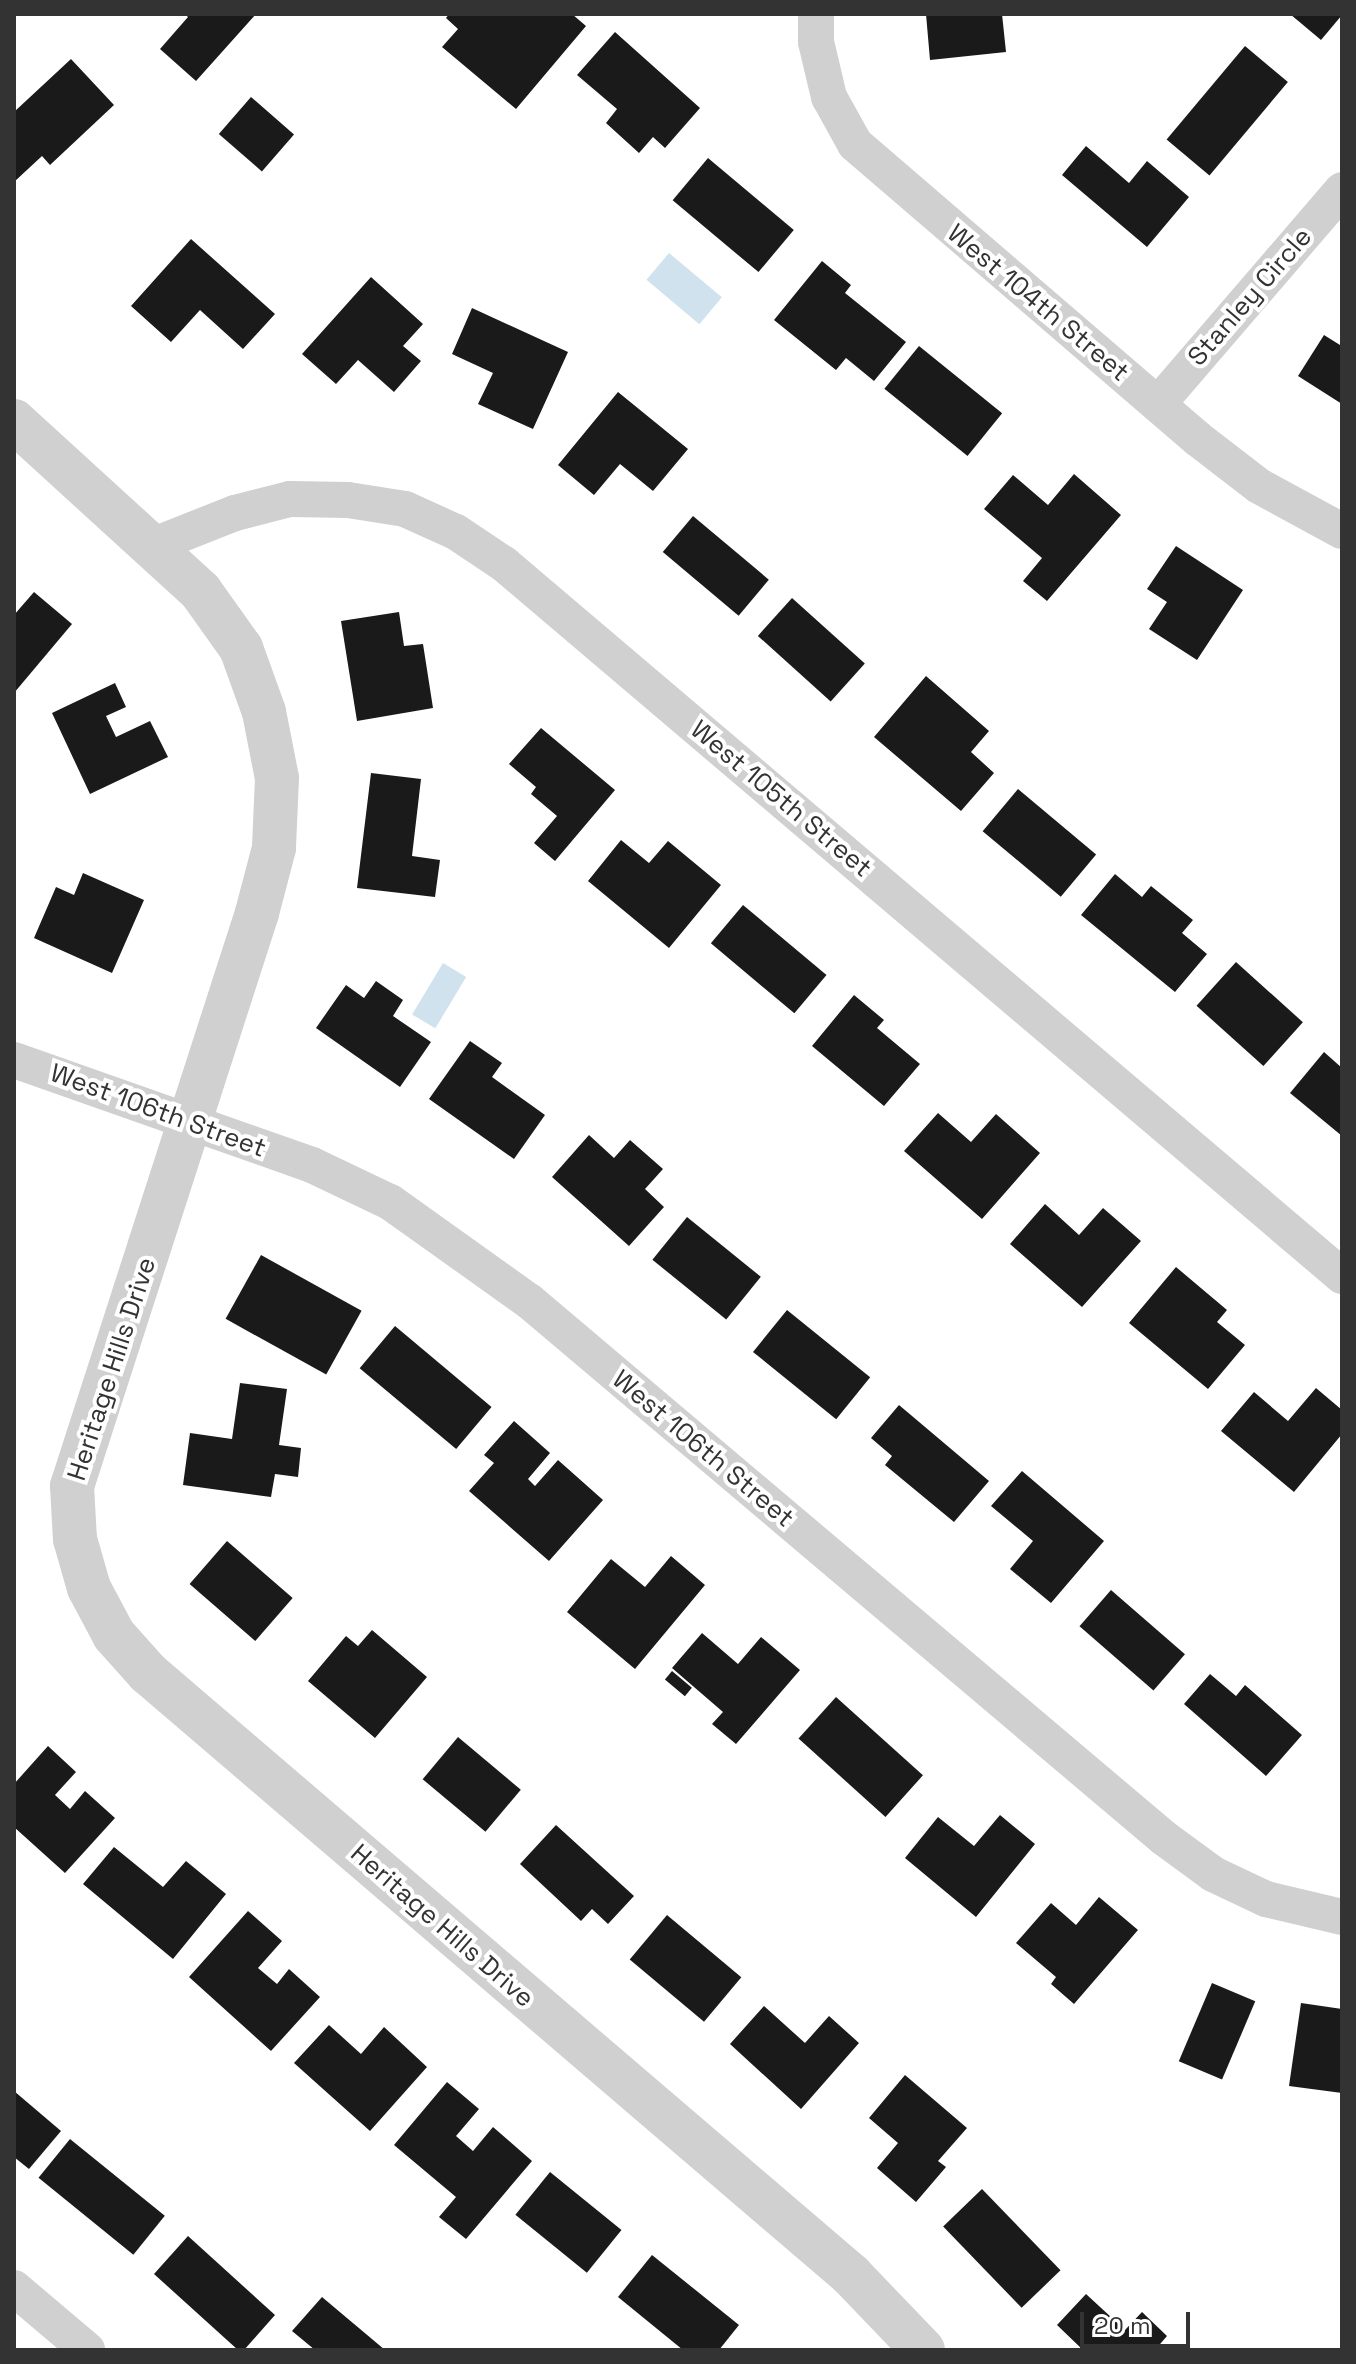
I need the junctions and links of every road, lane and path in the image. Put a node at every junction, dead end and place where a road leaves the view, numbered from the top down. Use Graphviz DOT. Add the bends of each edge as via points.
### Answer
graph roads {
  1 [pos="816,14"];
  2 [pos="1342,190"];
  3 [pos="1158,404"];
  4 [pos="14,421"];
  5 [pos="1342,531"];
  6 [pos="154,545"];
  7 [pos="14,1060"];
  8 [pos="190,1123"];
  9 [pos="1342,1276"];
  10 [pos="1342,1917"];
  11 [pos="14,2288"];
  12 [pos="87,2350"];
  13 [pos="923,2350"];
  1 -- 3 [label="street, West 104th Street" via="816,42 829,97 855,144"];
  2 -- 3 [label="street, Stanley Circle"];
  3 -- 5 [label="street, West 104th Street" via="1259,486"];
  4 -- 6 [label="street, Heritage Hills Drive"];
  6 -- 8 [label="street, Heritage Hills Drive" via="201,592 241,648 264,712 277,778 274,848"];
  6 -- 9 [label="street, West 105th Street" via="235,513 290,499 348,500 405,509 456,532 504,564"];
  7 -- 8 [label="street, West 106th Street"];
  8 -- 10 [label="street, West 106th Street" via="312,1165 390,1202 460,1248 1164,1838 1213,1874 1266,1899"];
  8 -- 13 [label="street, Heritage Hills Drive" via="72,1486 89,1588 114,1635 148,1673 851,2275"];
  11 -- 12 [label="street"];
}
